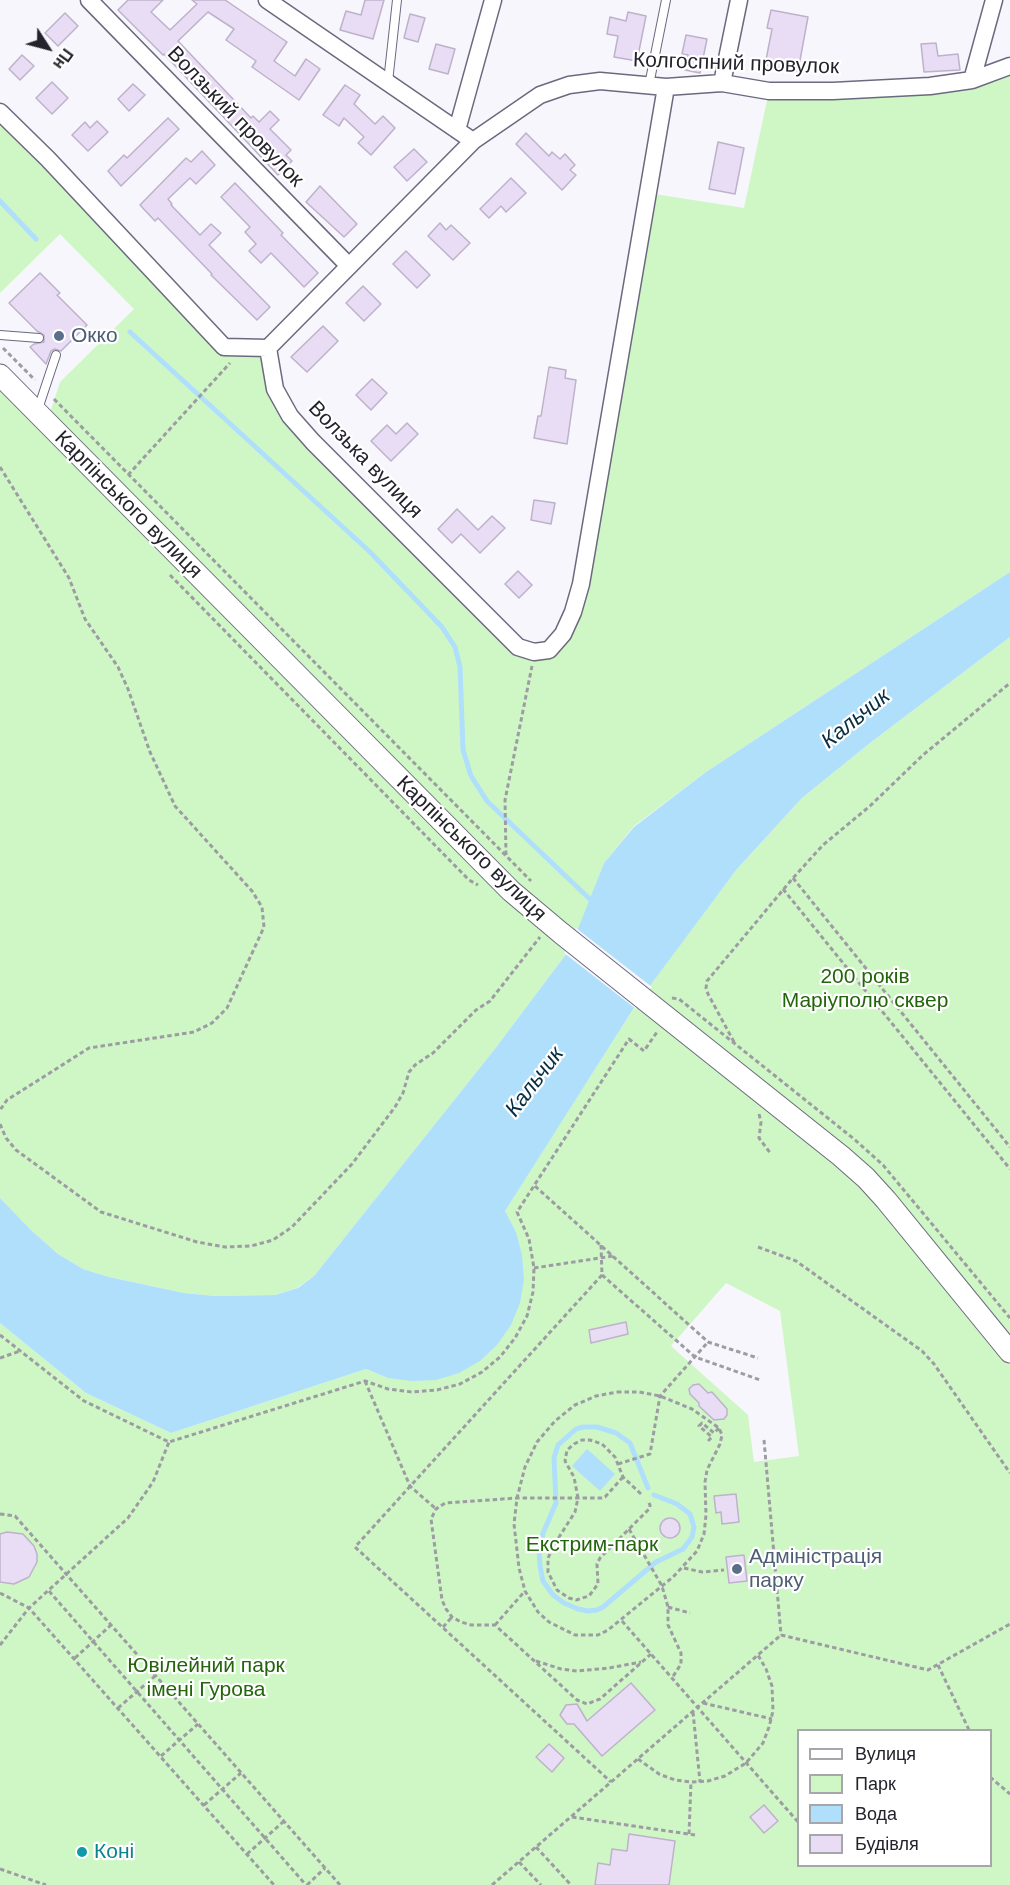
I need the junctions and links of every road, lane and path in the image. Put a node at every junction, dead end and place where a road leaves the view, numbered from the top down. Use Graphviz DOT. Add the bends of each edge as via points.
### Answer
graph roads {
  1 [pos="89,0"];
  2 [pos="267,0"];
  3 [pos="397,0"];
  4 [pos="493,0"];
  5 [pos="666,0"];
  6 [pos="739,0"];
  7 [pos="994,0"];
  8 [pos="1010,66"];
  9 [pos="972,80"];
  10 [pos="387,82"];
  11 [pos="722,83"];
  12 [pos="649,85"];
  13 [pos="666,87"];
  14 [pos="0,112"];
  15 [pos="457,130"];
  16 [pos="473,141"];
  17 [pos="349,266"];
  18 [pos="0,335"];
  19 [pos="39,338"];
  20 [pos="0,345"];
  21 [pos="268,348"];
  22 [pos="56,355"];
  23 [pos="0,375"];
  24 [pos="212,382"];
  25 [pos="45,390"];
  26 [pos="37,413"];
  27 [pos="0,467"];
  28 [pos="128,475"];
  29 [pos="541,651"];
  30 [pos="1010,683"];
  31 [pos="506,856"];
  32 [pos="793,878"];
  33 [pos="538,887"];
  34 [pos="783,889"];
  35 [pos="551,934"];
  36 [pos="658,1018"];
  37 [pos="735,1044"];
  38 [pos="0,1110"];
  39 [pos="0,1124"];
  40 [pos="1010,1147"];
  41 [pos="1010,1169"];
  42 [pos="535,1186"];
  43 [pos="601,1245"];
  44 [pos="758,1247"];
  45 [pos="613,1256"];
  46 [pos="601,1258"];
  47 [pos="534,1268"];
  48 [pos="602,1275"];
  49 [pos="0,1335"];
  50 [pos="708,1342"];
  51 [pos="20,1351"];
  52 [pos="1010,1352"];
  53 [pos="695,1357"];
  54 [pos="0,1358"];
  55 [pos="758,1358"];
  56 [pos="760,1380"];
  57 [pos="365,1381"];
  58 [pos="660,1396"];
  59 [pos="718,1428"];
  60 [pos="708,1439"];
  61 [pos="764,1440"];
  62 [pos="169,1442"];
  63 [pos="618,1464"];
  64 [pos="1010,1473"];
  65 [pos="623,1477"];
  66 [pos="410,1486"];
  67 [pos="641,1494"];
  68 [pos="517,1498"];
  69 [pos="578,1498"];
  70 [pos="648,1501"];
  71 [pos="436,1509"];
  72 [pos="0,1514"];
  73 [pos="629,1528"];
  74 [pos="684,1568"];
  75 [pos="724,1570"];
  76 [pos="66,1575"];
  77 [pos="662,1586"];
  78 [pos="49,1591"];
  79 [pos="525,1591"];
  80 [pos="0,1593"];
  81 [pos="668,1607"];
  82 [pos="29,1608"];
  83 [pos="690,1613"];
  84 [pos="452,1617"];
  85 [pos="622,1621"];
  86 [pos="495,1624"];
  87 [pos="1010,1624"];
  88 [pos="111,1626"];
  89 [pos="443,1628"];
  90 [pos="781,1635"];
  91 [pos="94,1641"];
  92 [pos="0,1645"];
  93 [pos="651,1654"];
  94 [pos="758,1655"];
  95 [pos="74,1659"];
  96 [pos="532,1659"];
  97 [pos="643,1661"];
  98 [pos="938,1665"];
  99 [pos="155,1676"];
  100 [pos="672,1678"];
  101 [pos="138,1691"];
  102 [pos="702,1703"];
  103 [pos="698,1707"];
  104 [pos="118,1708"];
  105 [pos="693,1712"];
  106 [pos="772,1719"];
  107 [pos="198,1724"];
  108 [pos="968,1729"];
  109 [pos="180,1740"];
  110 [pos="160,1756"];
  111 [pos="638,1759"];
  112 [pos="746,1762"];
  113 [pos="241,1773"];
  114 [pos="992,1780"];
  115 [pos="611,1782"];
  116 [pos="692,1782"];
  117 [pos="700,1782"];
  118 [pos="223,1789"];
  119 [pos="1010,1794"];
  120 [pos="204,1806"];
  121 [pos="571,1817"];
  122 [pos="284,1821"];
  123 [pos="797,1821"];
  124 [pos="689,1834"];
  125 [pos="695,1835"];
  126 [pos="265,1838"];
  127 [pos="536,1847"];
  128 [pos="247,1854"];
  129 [pos="519,1862"];
  130 [pos="326,1868"];
  131 [pos="0,1869"];
  132 [pos="46,1885"];
  133 [pos="274,1885"];
  134 [pos="307,1885"];
  135 [pos="340,1885"];
  136 [pos="492,1885"];
  137 [pos="541,1885"];
  138 [pos="571,1885"];
  1 -- 17 [label="street, Волзький провулок"];
  2 -- 10 [label="street"];
  3 -- 10 [label="lane"];
  4 -- 15 [label="street"];
  5 -- 12 [label="lane"];
  6 -- 11 [label="street"];
  7 -- 9 [label="street"];
  8 -- 9 [label="street, Колгоспний провулок"];
  9 -- 11 [label="street, Колгоспний провулок" via="832,91 769,91"];
  10 -- 15 [label="street"];
  11 -- 13 [label="street, Колгоспний провулок"];
  12 -- 13 [label="street, Колгоспний провулок"];
  12 -- 16 [label="street, Колгоспний провулок" via="600,81 569,85 540,95"];
  13 -- 29 [label="street" via="581,584 563,634"];
  14 -- 21 [label="street" via="224,348"];
  15 -- 16 [label="street"];
  16 -- 17 [label="street, Колгоспний провулок"];
  17 -- 21 [label="street, Колгоспний провулок"];
  18 -- 19 [label="lane"];
  20 -- 25 [label="path"];
  21 -- 29 [label="street, Волзька вулиця" via="275,389 290,416 313,442 518,647"];
  22 -- 25 [label="lane"];
  23 -- 26 [label="street, Карпінського вулиця"];
  24 -- 28 [label="path"];
  25 -- 26 [label="lane"];
  25 -- 28 [label="path"];
  26 -- 35 [label="street, Карпінського вулиця"];
  27 -- 38 [label="path" via="69,578 85,620 118,667 175,806 252,891 262,907 264,927 227,1008 212,1023 194,1032 89,1048 7,1100"];
  28 -- 31 [label="path"];
  29 -- 31 [label="path" via="505,800"];
  30 -- 32 [label="path" via="923,755 823,845"];
  31 -- 33 [label="path"];
  32 -- 34 [label="path"];
  32 -- 40 [label="path"];
  34 -- 37 [label="path" via="708,981 708,994"];
  34 -- 41 [label="path"];
  35 -- 36 [label="street, Карпінського вулиця"];
  35 -- 39 [label="path" via="490,1001 409,1072 395,1107 352,1164 292,1227 273,1240 225,1247 101,1212 16,1150"];
  36 -- 42 [label="path" via="644,1051 629,1039"];
  36 -- 52 [label="street, Карпінського вулиця" via="866,1178"];
  42 -- 43 [label="path"];
  42 -- 47 [label="path" via="517,1212 529,1239"];
  43 -- 45 [label="path"];
  43 -- 46 [label="path"];
  44 -- 64 [label="path" via="796,1261 922,1352"];
  45 -- 46 [label="path"];
  45 -- 50 [label="path"];
  46 -- 47 [label="path"];
  46 -- 48 [label="path"];
  47 -- 57 [label="path" via="533,1292 523,1323 500,1357 482,1372 452,1386 412,1392"];
  48 -- 53 [label="path"];
  48 -- 66 [label="path"];
  49 -- 51 [label="path"];
  50 -- 53 [label="path"];
  50 -- 55 [label="path"];
  51 -- 54 [label="path"];
  51 -- 62 [label="path" via="84,1401"];
  53 -- 56 [label="path"];
  53 -- 58 [label="path"];
  57 -- 62 [label="path"];
  57 -- 66 [label="path"];
  58 -- 59 [label="path" via="692,1409"];
  58 -- 63 [label="path" via="651,1451"];
  58 -- 68 [label="path" via="617,1392 576,1405 537,1442"];
  59 -- 60 [label="path" via="714,1433 702,1423 699,1426 712,1437"];
  59 -- 74 [label="path" via="722,1436 705,1482 704,1534"];
  61 -- 90 [label="path"];
  62 -- 76 [label="path" via="153,1482 128,1518"];
  63 -- 65 [label="path"];
  63 -- 69 [label="path" via="609,1449 596,1441 574,1444 565,1461 574,1477"];
  65 -- 67 [label="path"];
  65 -- 69 [label="path" via="604,1498"];
  66 -- 71 [label="path"];
  66 -- 89 [label="path" via="355,1547"];
  68 -- 69 [label="path"];
  68 -- 71 [label="path" via="445,1503"];
  68 -- 79 [label="path" via="514,1524"];
  69 -- 73 [label="path" via="575,1512 548,1558 550,1578 563,1595 576,1600 589,1596 598,1584 600,1558"];
  70 -- 73 [label="path" via="650,1508"];
  71 -- 84 [label="path" via="431,1519 442,1600"];
  72 -- 76 [label="path" via="15,1516"];
  73 -- 77 [label="path"];
  74 -- 75 [label="path" via="702,1572"];
  74 -- 77 [label="path"];
  76 -- 78 [label="path"];
  76 -- 88 [label="path"];
  77 -- 81 [label="path"];
  77 -- 85 [label="path"];
  78 -- 82 [label="path"];
  78 -- 91 [label="path"];
  79 -- 85 [label="path" via="549,1622 575,1635 598,1635"];
  79 -- 86 [label="path"];
  80 -- 82 [label="path"];
  81 -- 83 [label="path"];
  81 -- 100 [label="path" via="668,1625 681,1653 681,1664"];
  82 -- 92 [label="path"];
  82 -- 95 [label="path"];
  84 -- 86 [label="path" via="471,1625"];
  84 -- 89 [label="path"];
  85 -- 93 [label="path"];
  86 -- 96 [label="path"];
  87 -- 98 [label="path"];
  88 -- 91 [label="path"];
  88 -- 99 [label="path"];
  89 -- 115 [label="path"];
  90 -- 94 [label="path"];
  90 -- 98 [label="path" via="928,1670"];
  91 -- 95 [label="path"];
  91 -- 101 [label="path"];
  93 -- 97 [label="path"];
  93 -- 100 [label="path"];
  94 -- 102 [label="path"];
  94 -- 106 [label="path" via="772,1686"];
  95 -- 104 [label="path"];
  96 -- 97 [label="path" via="577,1671"];
  96 -- 97 [label="path" via="577,1700 587,1704 600,1699"];
  98 -- 108 [label="path"];
  99 -- 101 [label="path"];
  99 -- 107 [label="path"];
  100 -- 103 [label="path"];
  101 -- 104 [label="path"];
  101 -- 109 [label="path"];
  102 -- 103 [label="path"];
  102 -- 106 [label="path"];
  103 -- 105 [label="path"];
  103 -- 112 [label="path"];
  104 -- 110 [label="path"];
  105 -- 111 [label="path"];
  105 -- 117 [label="path"];
  106 -- 112 [label="path" via="763,1743"];
  107 -- 109 [label="path"];
  107 -- 113 [label="path"];
  109 -- 110 [label="path"];
  109 -- 118 [label="path"];
  110 -- 120 [label="path"];
  111 -- 115 [label="path"];
  111 -- 116 [label="path" via="659,1774"];
  112 -- 117 [label="path" via="725,1776"];
  112 -- 123 [label="path"];
  113 -- 118 [label="path"];
  113 -- 122 [label="path"];
  114 -- 119 [label="path"];
  115 -- 121 [label="path"];
  116 -- 117 [label="path"];
  116 -- 124 [label="path"];
  118 -- 120 [label="path"];
  118 -- 126 [label="path"];
  120 -- 128 [label="path"];
  121 -- 124 [label="path"];
  121 -- 127 [label="path"];
  122 -- 126 [label="path"];
  122 -- 130 [label="path"];
  124 -- 125 [label="path"];
  126 -- 128 [label="path"];
  126 -- 134 [label="path"];
  127 -- 129 [label="path"];
  127 -- 138 [label="path"];
  128 -- 133 [label="path"];
  129 -- 136 [label="path"];
  129 -- 137 [label="path"];
  130 -- 134 [label="path"];
  130 -- 135 [label="path"];
  131 -- 132 [label="path"];
}
